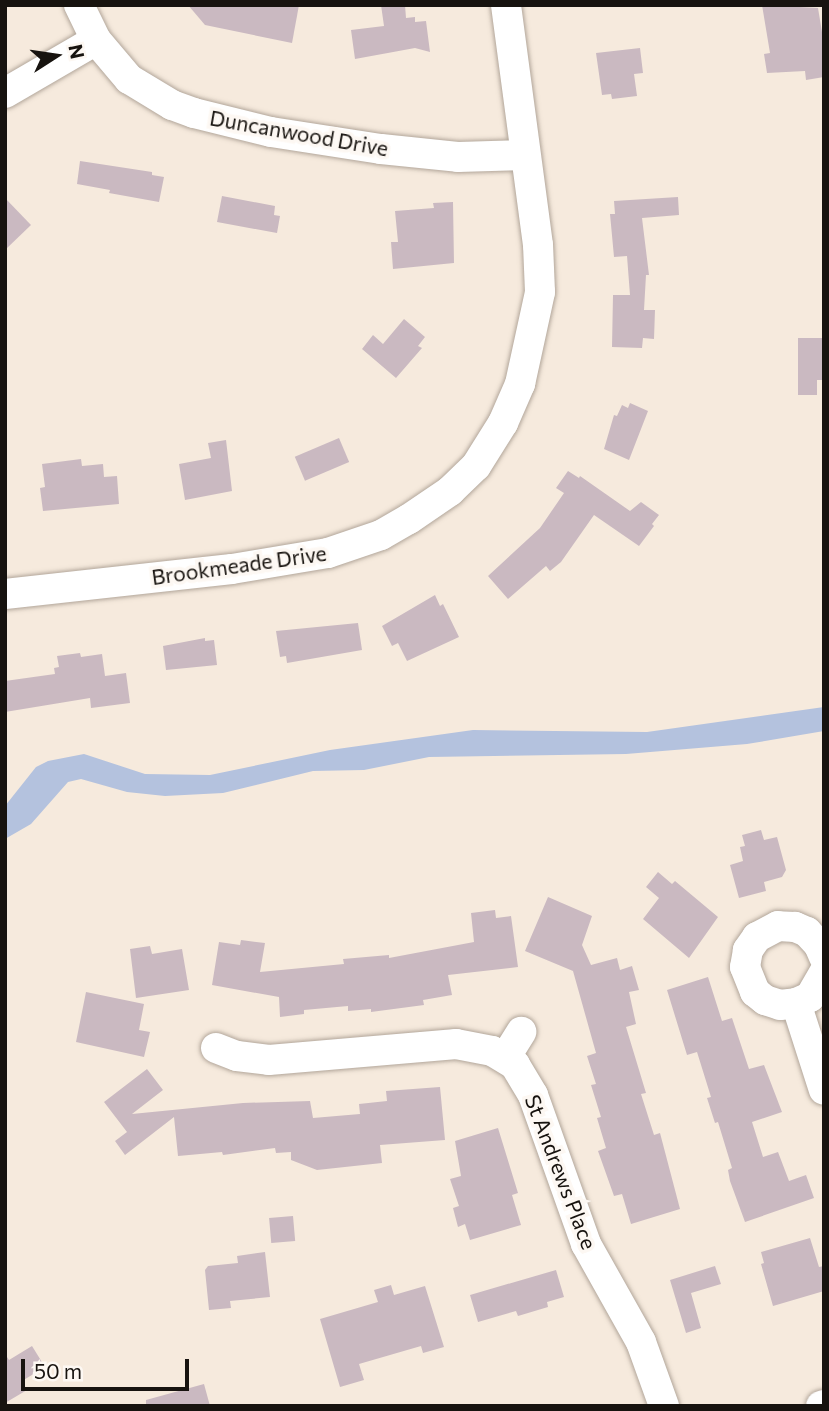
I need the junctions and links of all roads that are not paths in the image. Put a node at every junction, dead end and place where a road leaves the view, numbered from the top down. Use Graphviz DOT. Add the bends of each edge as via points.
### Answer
graph roads {
  1 [pos="79,5"];
  2 [pos="506,5"];
  3 [pos="96,40"];
  4 [pos="5,93"];
  5 [pos="525,155"];
  6 [pos="5,594"];
  7 [pos="824,957"];
  8 [pos="824,973"];
  9 [pos="796,1003"];
  10 [pos="521,1032"];
  11 [pos="216,1048"];
  12 [pos="505,1058"];
  13 [pos="824,1090"];
  14 [pos="664,1406"];
  1 -- 3 [label="street, Duncanwood Drive"];
  2 -- 5 [label="street, Brookmeade Drive"];
  3 -- 4 [label="street"];
  3 -- 5 [label="street, Duncanwood Drive" via="117,67 150,93 223,122 381,149 458,157"];
  5 -- 6 [label="street, Brookmeade Drive" via="541,281 538,314 520,384 503,423 475,466 450,491 381,535 328,553 232,569"];
  7 -- 9 [label="street" via="811,935 789,926 765,931 751,945 745,967 753,989 771,1003"];
  8 -- 9 [label="street" via="815,991"];
  9 -- 13 [label="street"];
  10 -- 12 [label="street"];
  11 -- 12 [label="street" via="269,1060 456,1044"];
  12 -- 14 [label="street, St Andrews Place" via="522,1073 533,1096 586,1244 641,1342"];
}
